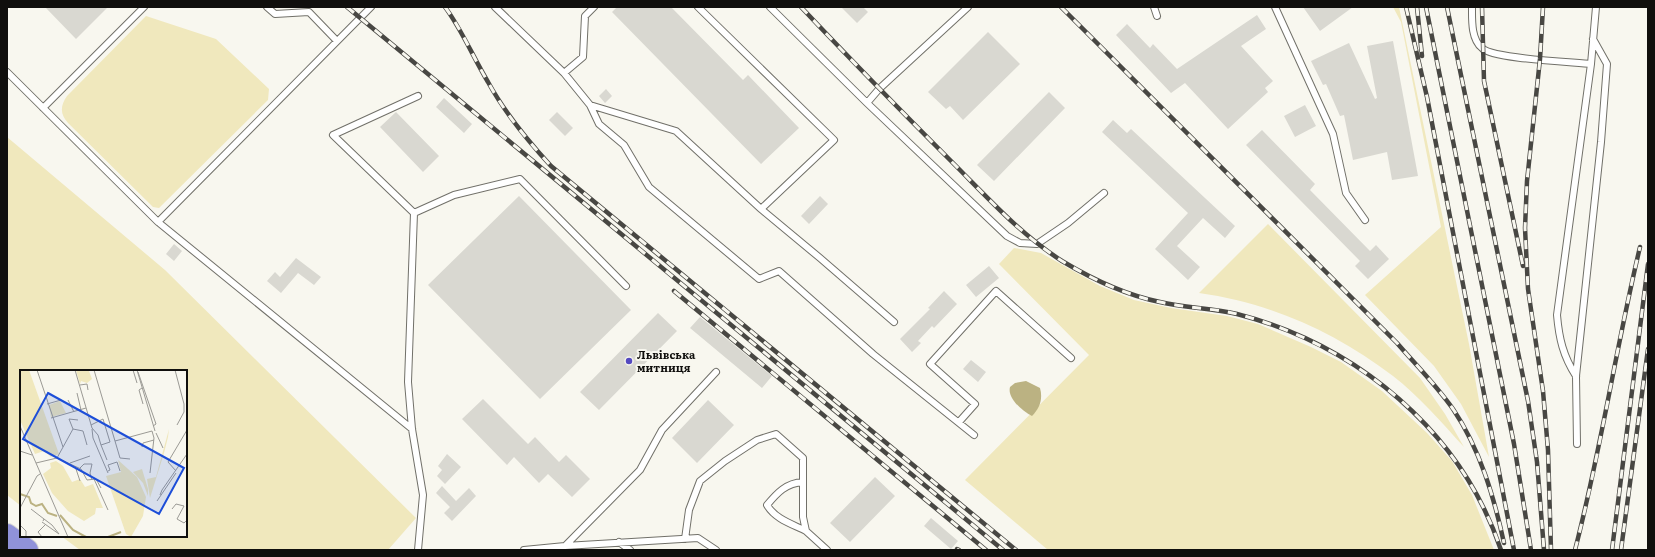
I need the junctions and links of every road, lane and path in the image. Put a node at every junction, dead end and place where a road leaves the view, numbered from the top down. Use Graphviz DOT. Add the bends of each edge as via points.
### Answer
graph roads {
  1 [pos="144,7"];
  2 [pos="267,7"];
  3 [pos="371,7"];
  4 [pos="496,7"];
  5 [pos="594,7"];
  6 [pos="698,7"];
  7 [pos="770,7"];
  8 [pos="968,7"];
  9 [pos="1154,7"];
  10 [pos="1275,7"];
  11 [pos="1472,7"];
  12 [pos="1596,7"];
  13 [pos="1157,16"];
  14 [pos="1593,38"];
  15 [pos="336,40"];
  16 [pos="1591,64"];
  17 [pos="7,72"];
  18 [pos="564,73"];
  19 [pos="418,96"];
  20 [pos="867,103"];
  21 [pos="590,105"];
  22 [pos="43,108"];
  23 [pos="1104,193"];
  24 [pos="761,209"];
  25 [pos="414,213"];
  26 [pos="1365,220"];
  27 [pos="158,222"];
  28 [pos="626,286"];
  29 [pos="894,322"];
  30 [pos="1071,358"];
  31 [pos="716,372"];
  32 [pos="1576,376"];
  33 [pos="959,422"];
  34 [pos="412,429"];
  35 [pos="974,435"];
  36 [pos="1577,444"];
  37 [pos="803,482"];
  38 [pos="806,531"];
  39 [pos="7,535"];
  40 [pos="685,538"];
  41 [pos="619,542"];
  42 [pos="565,546"];
  43 [pos="27,550"];
  44 [pos="418,550"];
  45 [pos="524,550"];
  46 [pos="630,550"];
  47 [pos="716,550"];
  48 [pos="827,550"];
  1 -- 22 [label="lane"];
  2 -- 15 [label="lane" via="275,14 309,12"];
  3 -- 15 [label="lane"];
  4 -- 18 [label="lane"];
  5 -- 18 [label="lane" via="585,16 583,57"];
  6 -- 24 [label="lane" via="834,140"];
  7 -- 20 [label="lane"];
  8 -- 20 [label="lane"];
  9 -- 13 [label="lane"];
  10 -- 26 [label="lane" via="1333,134 1346,193"];
  11 -- 16 [label="lane" via="1473,26 1483,50 1502,55"];
  12 -- 14 [label="lane"];
  14 -- 16 [label="lane"];
  14 -- 32 [label="lane" via="1607,64"];
  15 -- 27 [label="lane"];
  16 -- 32 [label="lane" via="1558,315 1558,336 1563,353"];
  17 -- 22 [label="lane"];
  18 -- 21 [label="lane"];
  19 -- 25 [label="lane" via="333,135"];
  20 -- 23 [label="lane" via="1007,236 1020,243 1037,244 1068,224"];
  21 -- 24 [label="lane" via="676,131"];
  21 -- 33 [label="lane" via="599,124 624,145 649,187 759,279 779,271 873,354"];
  22 -- 27 [label="lane"];
  24 -- 29 [label="lane"];
  25 -- 28 [label="lane" via="454,195 520,179"];
  25 -- 34 [label="lane" via="408,382"];
  27 -- 34 [label="lane"];
  30 -- 33 [label="lane" via="996,291 930,364 975,404"];
  31 -- 42 [label="lane" via="662,430 640,470"];
  32 -- 36 [label="lane"];
  33 -- 35 [label="lane"];
  34 -- 44 [label="lane" via="423,495"];
  37 -- 38 [label="lane" via="803,517"];
  37 -- 38 [label="lane" via="795,482 780,490 767,505 771,512 786,522"];
  37 -- 40 [label="lane" via="803,458 776,434 757,440 700,481 689,510"];
  38 -- 48 [label="lane"];
  39 -- 43 [label="highway"];
  40 -- 41 [label="lane"];
  40 -- 47 [label="lane" via="698,538"];
  41 -- 42 [label="lane"];
  41 -- 46 [label="lane"];
  42 -- 45 [label="lane"];
}
